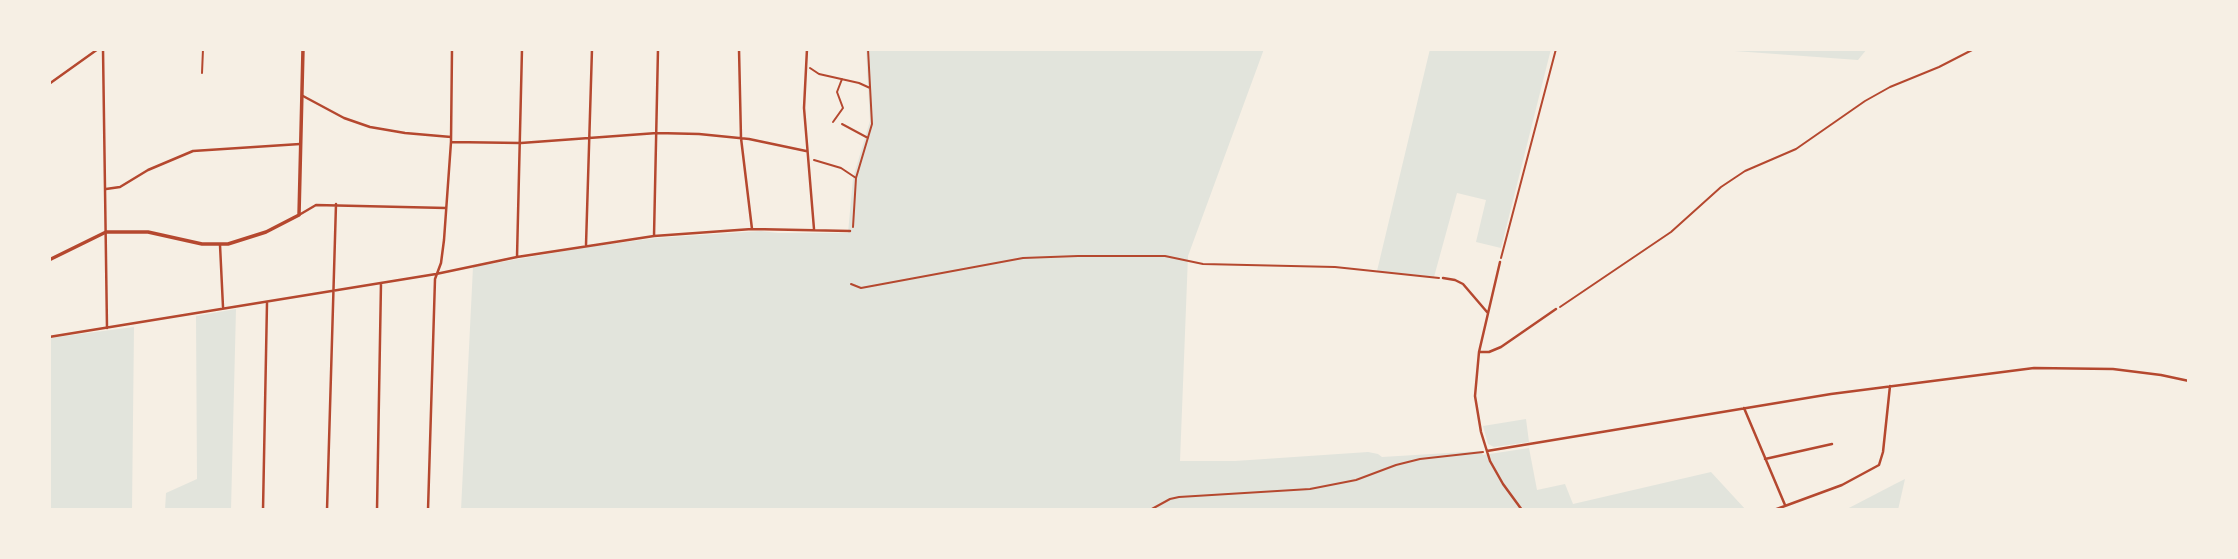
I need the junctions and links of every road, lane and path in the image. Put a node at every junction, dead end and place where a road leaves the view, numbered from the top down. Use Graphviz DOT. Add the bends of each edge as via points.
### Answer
graph roads {
  1 [pos="100,49"];
  2 [pos="203,49"];
  3 [pos="303,49"];
  4 [pos="452,49"];
  5 [pos="522,49"];
  6 [pos="592,49"];
  7 [pos="658,49"];
  8 [pos="739,49"];
  9 [pos="807,49"];
  10 [pos="868,49"];
  11 [pos="1556,49"];
  12 [pos="1974,49"];
  13 [pos="806,65"];
  14 [pos="202,73"];
  15 [pos="842,79"];
  16 [pos="49,84"];
  17 [pos="871,89"];
  18 [pos="303,96"];
  19 [pos="833,121"];
  20 [pos="842,124"];
  21 [pos="657,133"];
  22 [pos="451,136"];
  23 [pos="591,137"];
  24 [pos="741,138"];
  25 [pos="868,138"];
  26 [pos="451,142"];
  27 [pos="521,143"];
  28 [pos="300,144"];
  29 [pos="806,151"];
  30 [pos="806,156"];
  31 [pos="856,178"];
  32 [pos="106,189"];
  33 [pos="336,204"];
  34 [pos="446,208"];
  35 [pos="299,215"];
  36 [pos="752,229"];
  37 [pos="814,229"];
  38 [pos="850,231"];
  39 [pos="106,232"];
  40 [pos="654,236"];
  41 [pos="220,245"];
  42 [pos="586,246"];
  43 [pos="517,257"];
  44 [pos="49,260"];
  45 [pos="1500,262"];
  46 [pos="436,274"];
  47 [pos="1443,278"];
  48 [pos="381,283"];
  49 [pos="851,284"];
  50 [pos="334,291"];
  51 [pos="267,302"];
  52 [pos="223,307"];
  53 [pos="1556,309"];
  54 [pos="1487,312"];
  55 [pos="107,328"];
  56 [pos="49,337"];
  57 [pos="1479,352"];
  58 [pos="2189,381"];
  59 [pos="1890,386"];
  60 [pos="1744,408"];
  61 [pos="1832,444"];
  62 [pos="1485,452"];
  63 [pos="1765,459"];
  64 [pos="1785,506"];
  65 [pos="263,510"];
  66 [pos="327,510"];
  67 [pos="377,510"];
  68 [pos="428,510"];
  69 [pos="1150,510"];
  70 [pos="1522,510"];
  71 [pos="1774,510"];
  1 -- 16 [label="street"];
  1 -- 32 [label="street"];
  2 -- 14 [label="lane"];
  3 -- 18 [label="street"];
  4 -- 22 [label="street"];
  5 -- 27 [label="street"];
  6 -- 23 [label="street"];
  7 -- 21 [label="street"];
  8 -- 24 [label="street"];
  9 -- 13 [label="street"];
  10 -- 17 [label="path"];
  11 -- 45 [label="path"];
  12 -- 53 [label="path" via="1890,87 1796,149 1745,171 1664,237"];
  13 -- 15 [label="path" via="819,74"];
  13 -- 29 [label="street"];
  15 -- 17 [label="path"];
  15 -- 19 [label="path" via="837,92 842,108"];
  17 -- 25 [label="path"];
  18 -- 22 [label="street" via="370,127"];
  18 -- 28 [label="street"];
  20 -- 25 [label="path"];
  21 -- 23 [label="street"];
  21 -- 24 [label="street"];
  21 -- 40 [label="street"];
  22 -- 26 [label="street"];
  23 -- 27 [label="street"];
  23 -- 42 [label="street"];
  24 -- 29 [label="street"];
  24 -- 36 [label="street"];
  25 -- 31 [label="path"];
  26 -- 27 [label="street"];
  26 -- 34 [label="street"];
  27 -- 43 [label="street"];
  28 -- 32 [label="street" via="193,151 120,187"];
  28 -- 35 [label="street"];
  29 -- 30 [label="street"];
  30 -- 31 [label="path"];
  30 -- 37 [label="street"];
  31 -- 38 [label="path"];
  32 -- 39 [label="street"];
  33 -- 34 [label="street"];
  33 -- 35 [label="street" via="316,205"];
  33 -- 50 [label="street"];
  34 -- 46 [label="street"];
  35 -- 41 [label="street" via="259,235"];
  36 -- 37 [label="street"];
  36 -- 40 [label="street"];
  37 -- 38 [label="street"];
  39 -- 41 [label="street" via="148,232"];
  39 -- 44 [label="street"];
  39 -- 55 [label="street"];
  40 -- 42 [label="street"];
  41 -- 52 [label="street"];
  42 -- 43 [label="street"];
  43 -- 46 [label="street"];
  45 -- 54 [label="street"];
  46 -- 48 [label="street"];
  46 -- 68 [label="street"];
  47 -- 49 [label="path" via="1335,267 1203,264 1165,256 1078,256 1023,258 861,288"];
  47 -- 54 [label="street" via="1463,284"];
  48 -- 50 [label="street"];
  48 -- 67 [label="street"];
  50 -- 51 [label="street"];
  50 -- 66 [label="street"];
  51 -- 52 [label="street"];
  51 -- 65 [label="street"];
  52 -- 55 [label="street"];
  53 -- 57 [label="street" via="1501,347"];
  54 -- 57 [label="street"];
  55 -- 56 [label="street"];
  57 -- 62 [label="street" via="1475,396"];
  58 -- 59 [label="street" via="2137,371 2052,366"];
  59 -- 60 [label="street"];
  59 -- 64 [label="street" via="1879,465 1842,485"];
  60 -- 62 [label="street"];
  60 -- 63 [label="street"];
  61 -- 63 [label="street"];
  62 -- 69 [label="path" via="1420,459 1310,489 1170,499"];
  62 -- 70 [label="street"];
  63 -- 64 [label="street"];
  64 -- 71 [label="street"];
}
